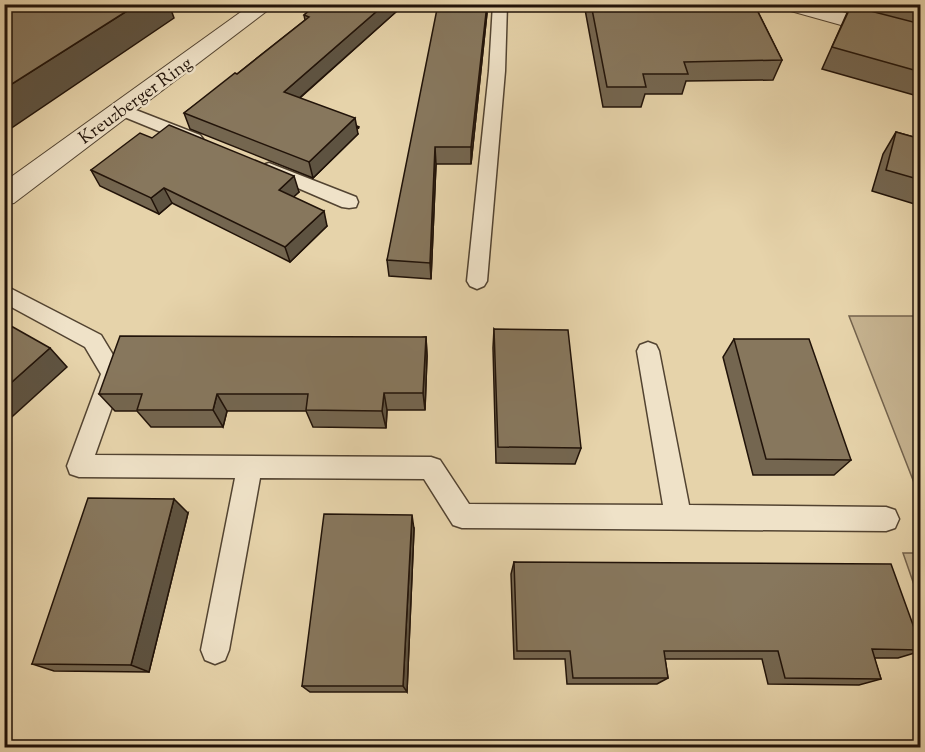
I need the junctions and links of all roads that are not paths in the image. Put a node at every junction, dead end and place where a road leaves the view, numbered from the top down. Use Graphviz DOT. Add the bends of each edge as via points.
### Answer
graph roads {
  1 [pos="266,4"];
  2 [pos="500,4"];
  3 [pos="786,4"];
  4 [pos="921,40"];
  5 [pos="123,110"];
  6 [pos="209,145"];
  7 [pos="252,163"];
  8 [pos="4,196"];
  9 [pos="349,202"];
  10 [pos="477,281"];
  11 [pos="4,293"];
  12 [pos="648,351"];
  13 [pos="250,467"];
  14 [pos="678,517"];
  15 [pos="886,519"];
  16 [pos="215,650"];
  1 -- 5 [label="street, Kreuzberger Ring"];
  2 -- 10 [label="lane"];
  3 -- 4 [label="street"];
  5 -- 6 [label="lane"];
  5 -- 8 [label="street, Kreuzberger Ring"];
  7 -- 9 [label="lane"];
  11 -- 13 [label="lane" via="93,341 113,373 79,466"];
  12 -- 14 [label="lane"];
  13 -- 14 [label="lane" via="431,468 462,516"];
  13 -- 16 [label="lane"];
  14 -- 15 [label="lane"];
}
